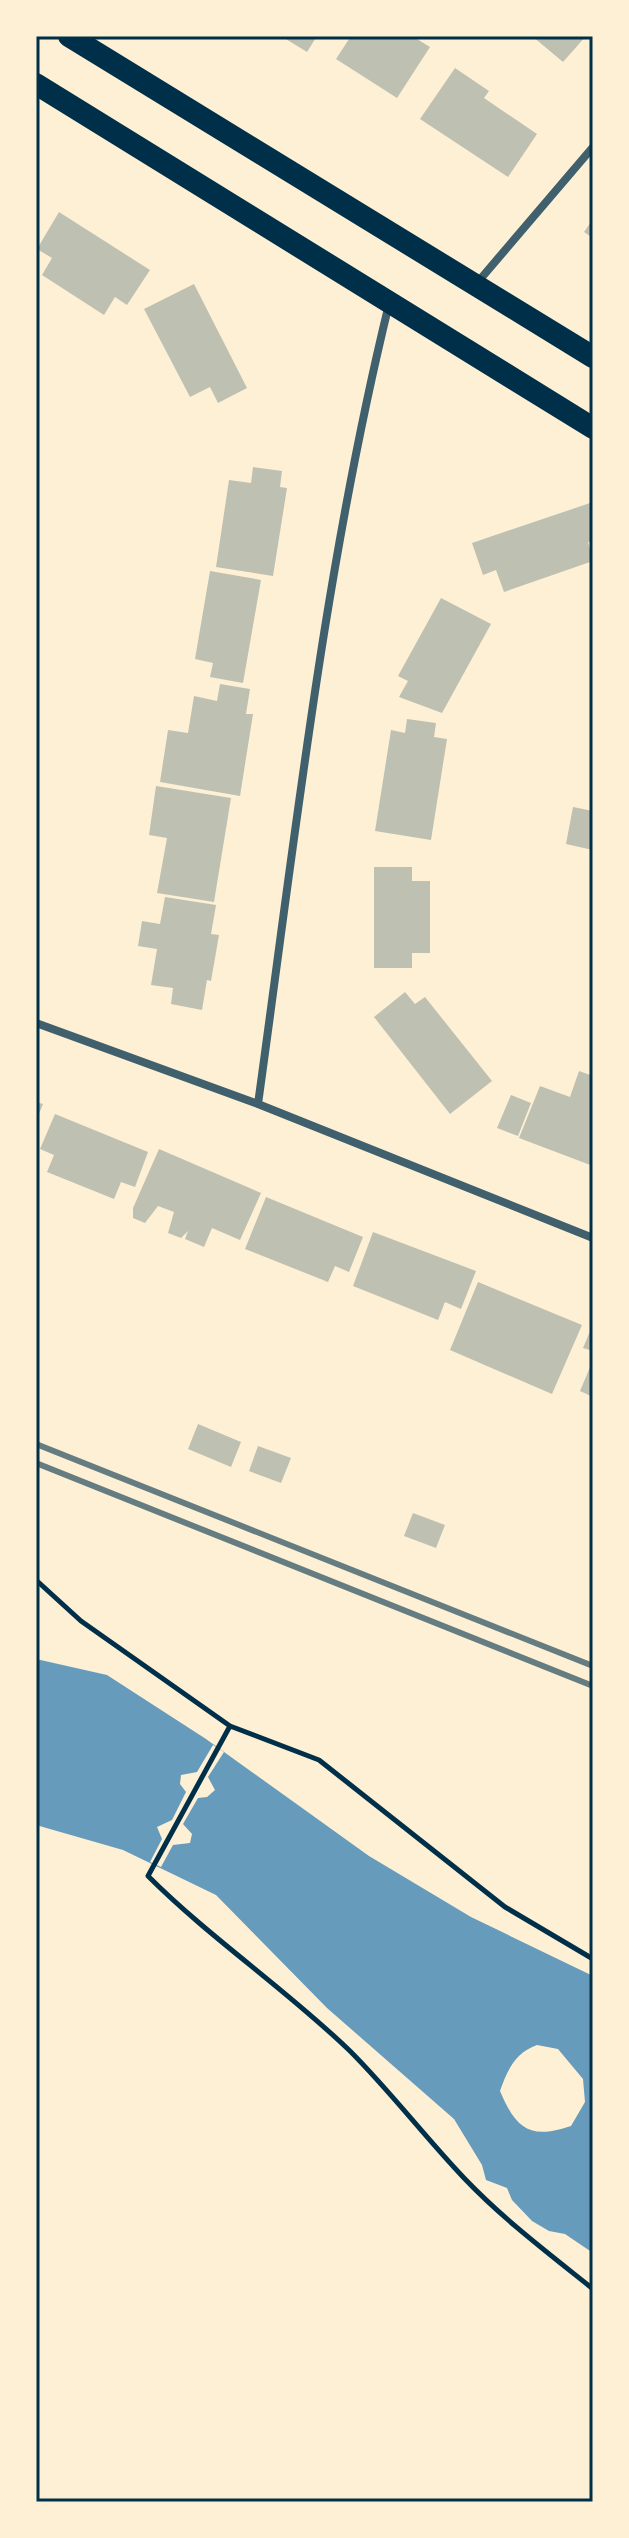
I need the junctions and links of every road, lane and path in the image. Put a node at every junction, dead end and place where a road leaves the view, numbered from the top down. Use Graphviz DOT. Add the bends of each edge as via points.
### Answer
graph roads {
  1 [pos="69,36"];
  2 [pos="36,84"];
  3 [pos="593,147"];
  4 [pos="476,285"];
  5 [pos="389,304"];
  6 [pos="593,357"];
  7 [pos="593,428"];
  8 [pos="36,1023"];
  9 [pos="258,1104"];
  10 [pos="593,1238"];
  11 [pos="36,1580"];
  12 [pos="230,1726"];
  13 [pos="593,1959"];
  14 [pos="593,2289"];
  1 -- 4 [label="highway"];
  2 -- 5 [label="highway"];
  3 -- 4 [label="street"];
  4 -- 6 [label="highway"];
  5 -- 7 [label="highway"];
  5 -- 9 [label="street" via="355,446"];
  8 -- 9 [label="street"];
  9 -- 10 [label="street"];
  11 -- 12 [label="path" via="81,1621"];
  12 -- 13 [label="path" via="319,1760 505,1907"];
  12 -- 14 [label="path" via="148,1876 350,2051 465,2179"];
}
